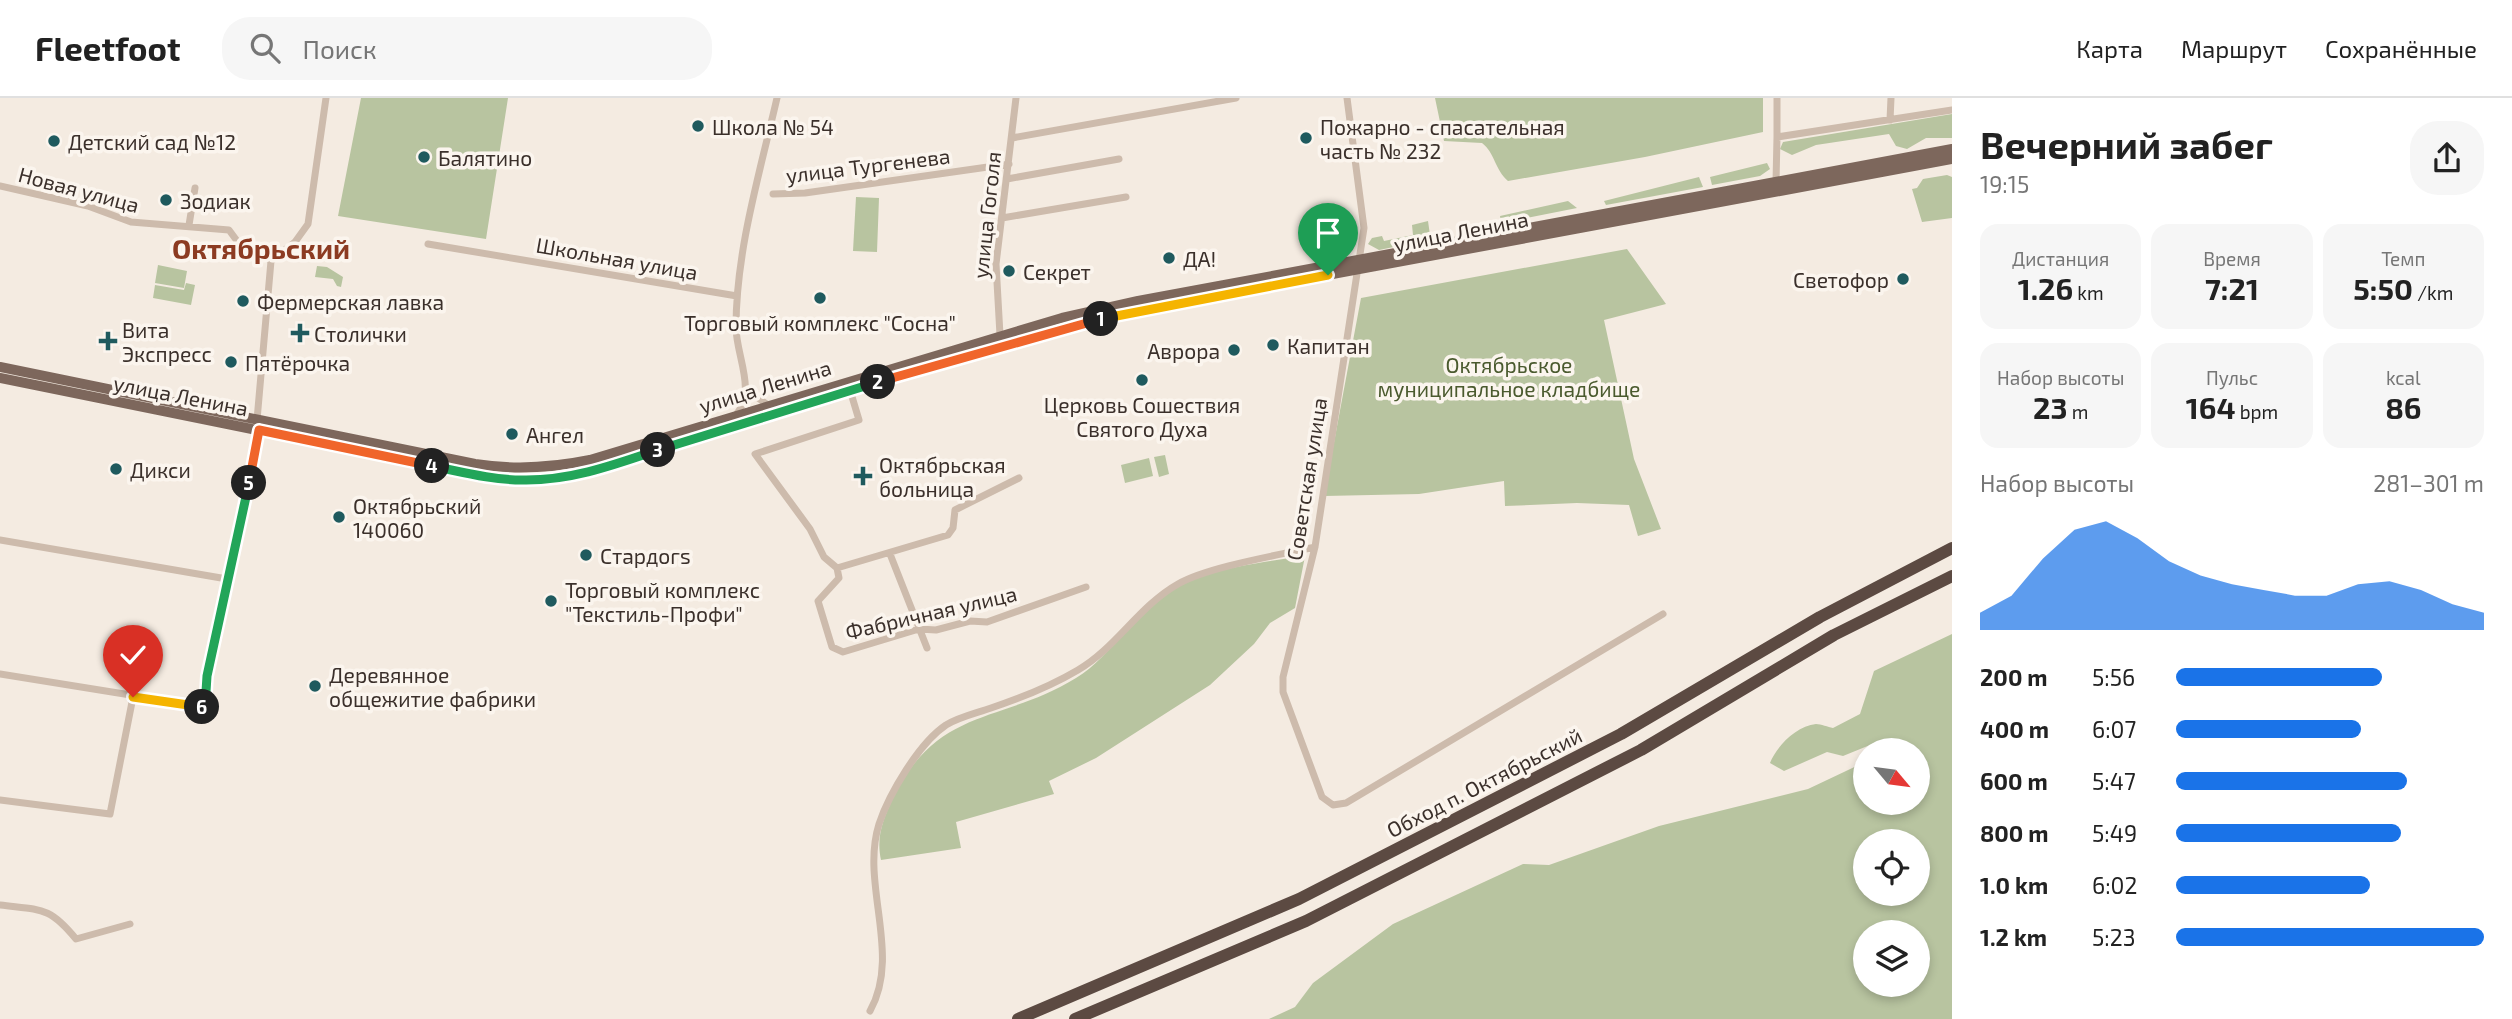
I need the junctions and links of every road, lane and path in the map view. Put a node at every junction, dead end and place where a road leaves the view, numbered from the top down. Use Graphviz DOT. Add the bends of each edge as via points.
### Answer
graph roads {
  1 [pos="326,98"];
  2 [pos="777,98"];
  3 [pos="1016,98"];
  4 [pos="1236,98"];
  5 [pos="1347,98"];
  6 [pos="1777,98"];
  7 [pos="1891,98"];
  8 [pos="1952,110"];
  9 [pos="1890,120"];
  10 [pos="1777,137"];
  11 [pos="1012,138"];
  12 [pos="1952,149"];
  13 [pos="1119,159"];
  14 [pos="1952,159"];
  15 [pos="1009,164"];
  16 [pos="1952,164"];
  17 [pos="1909,166"];
  18 [pos="1007,179"];
  19 [pos="1776,181"];
  20 [pos="0,186"];
  21 [pos="195,188"];
  22 [pos="773,194"];
  23 [pos="1126,197"];
  24 [pos="1002,218"];
  25 [pos="189,225"];
  26 [pos="428,244"];
  27 [pos="271,261"];
  28 [pos="1359,264"];
  29 [pos="737,296"];
  30 [pos="1000,335"];
  31 [pos="0,367"];
  32 [pos="0,378"];
  33 [pos="747,389"];
  34 [pos="850,390"];
  35 [pos="768,405"];
  36 [pos="736,415"];
  37 [pos="258,425"];
  38 [pos="1019,478"];
  39 [pos="0,540"];
  40 [pos="1315,547"];
  41 [pos="1952,548"];
  42 [pos="890,554"];
  43 [pos="837,568"];
  44 [pos="1952,576"];
  45 [pos="227,579"];
  46 [pos="1086,587"];
  47 [pos="1663,614"];
  48 [pos="919,629"];
  49 [pos="926,648"];
  50 [pos="0,674"];
  51 [pos="133,697"];
  52 [pos="0,800"];
  53 [pos="0,905"];
  54 [pos="130,924"];
  55 [pos="870,1011"];
  56 [pos="1018,1019"];
  57 [pos="1075,1019"];
  1 -- 27 [label="street" via="308,224 295,242"];
  2 -- 29 [label="street"];
  3 -- 11 [label="street, улица Гоголя"];
  4 -- 11 [label="street"];
  5 -- 28 [label="street, Советская улица" via="1364,209"];
  6 -- 10 [label="street"];
  7 -- 9 [label="street"];
  8 -- 9 [label="street"];
  9 -- 10 [label="street"];
  10 -- 19 [label="street"];
  11 -- 15 [label="street, улица Гоголя"];
  12 -- 19 [label="main road, улица Ленина"];
  13 -- 18 [label="street"];
  14 -- 17 [label="main road, улица Ленина"];
  15 -- 18 [label="street, улица Гоголя"];
  15 -- 22 [label="street, улица Тургенева"];
  16 -- 17 [label="street"];
  17 -- 28 [label="main road, улица Ленина"];
  18 -- 24 [label="street, улица Гоголя"];
  19 -- 28 [label="main road, улица Ленина"];
  20 -- 25 [label="street, Новая улица" via="88,205 131,222"];
  21 -- 25 [label="street"];
  23 -- 24 [label="street"];
  24 -- 30 [label="street, улица Гоголя" via="995,290"];
  25 -- 27 [label="street, Новая улица" via="229,230 243,249 258,251"];
  26 -- 29 [label="street, Школьная улица"];
  27 -- 37 [label="street"];
  28 -- 30 [label="main road, улица Ленина" via="1139,301"];
  28 -- 34 [label="main road, улица Ленина" via="1077,324"];
  28 -- 40 [label="street, Советская улица"];
  29 -- 33 [label="street" via="738,349"];
  30 -- 35 [label="main road, улица Ленина"];
  31 -- 37 [label="main road, улица Ленина"];
  32 -- 37 [label="main road, улица Ленина"];
  33 -- 35 [label="street"];
  33 -- 36 [label="street"];
  34 -- 37 [label="main road, улица Ленина" via="594,471 538,480 483,476"];
  34 -- 43 [label="street" via="859,420 755,454 810,529 824,557"];
  35 -- 36 [label="main road, улица Ленина"];
  36 -- 37 [label="main road, улица Ленина" via="590,460 530,468 475,464"];
  37 -- 45 [label="street"];
  38 -- 42 [label="street" via="955,510 948,535"];
  39 -- 45 [label="street"];
  40 -- 47 [label="street, Советская улица" via="1283,692 1315,786 1329,803 1339,805"];
  40 -- 55 [label="street" via="1177,584 1079,670 946,725 937,734 889,796 877,831 872,856 882,946 880,989"];
  41 -- 56 [label="highway, Обход п. Октябрьский" via="1820,617 1621,734 1299,899"];
  42 -- 43 [label="street"];
  42 -- 48 [label="street"];
  43 -- 48 [label="street, Фабричная улица" via="839,578 818,601 836,651"];
  44 -- 57 [label="highway, Обход п. Октябрьский" via="1834,635 1641,750 1306,921"];
  45 -- 51 [label="street" via="205,707"];
  46 -- 48 [label="street, Фабричная улица" via="987,622 970,621 936,631"];
  48 -- 49 [label="street"];
  50 -- 51 [label="street"];
  51 -- 52 [label="street" via="110,814"];
  53 -- 54 [label="street" via="48,912 76,939"];
}
